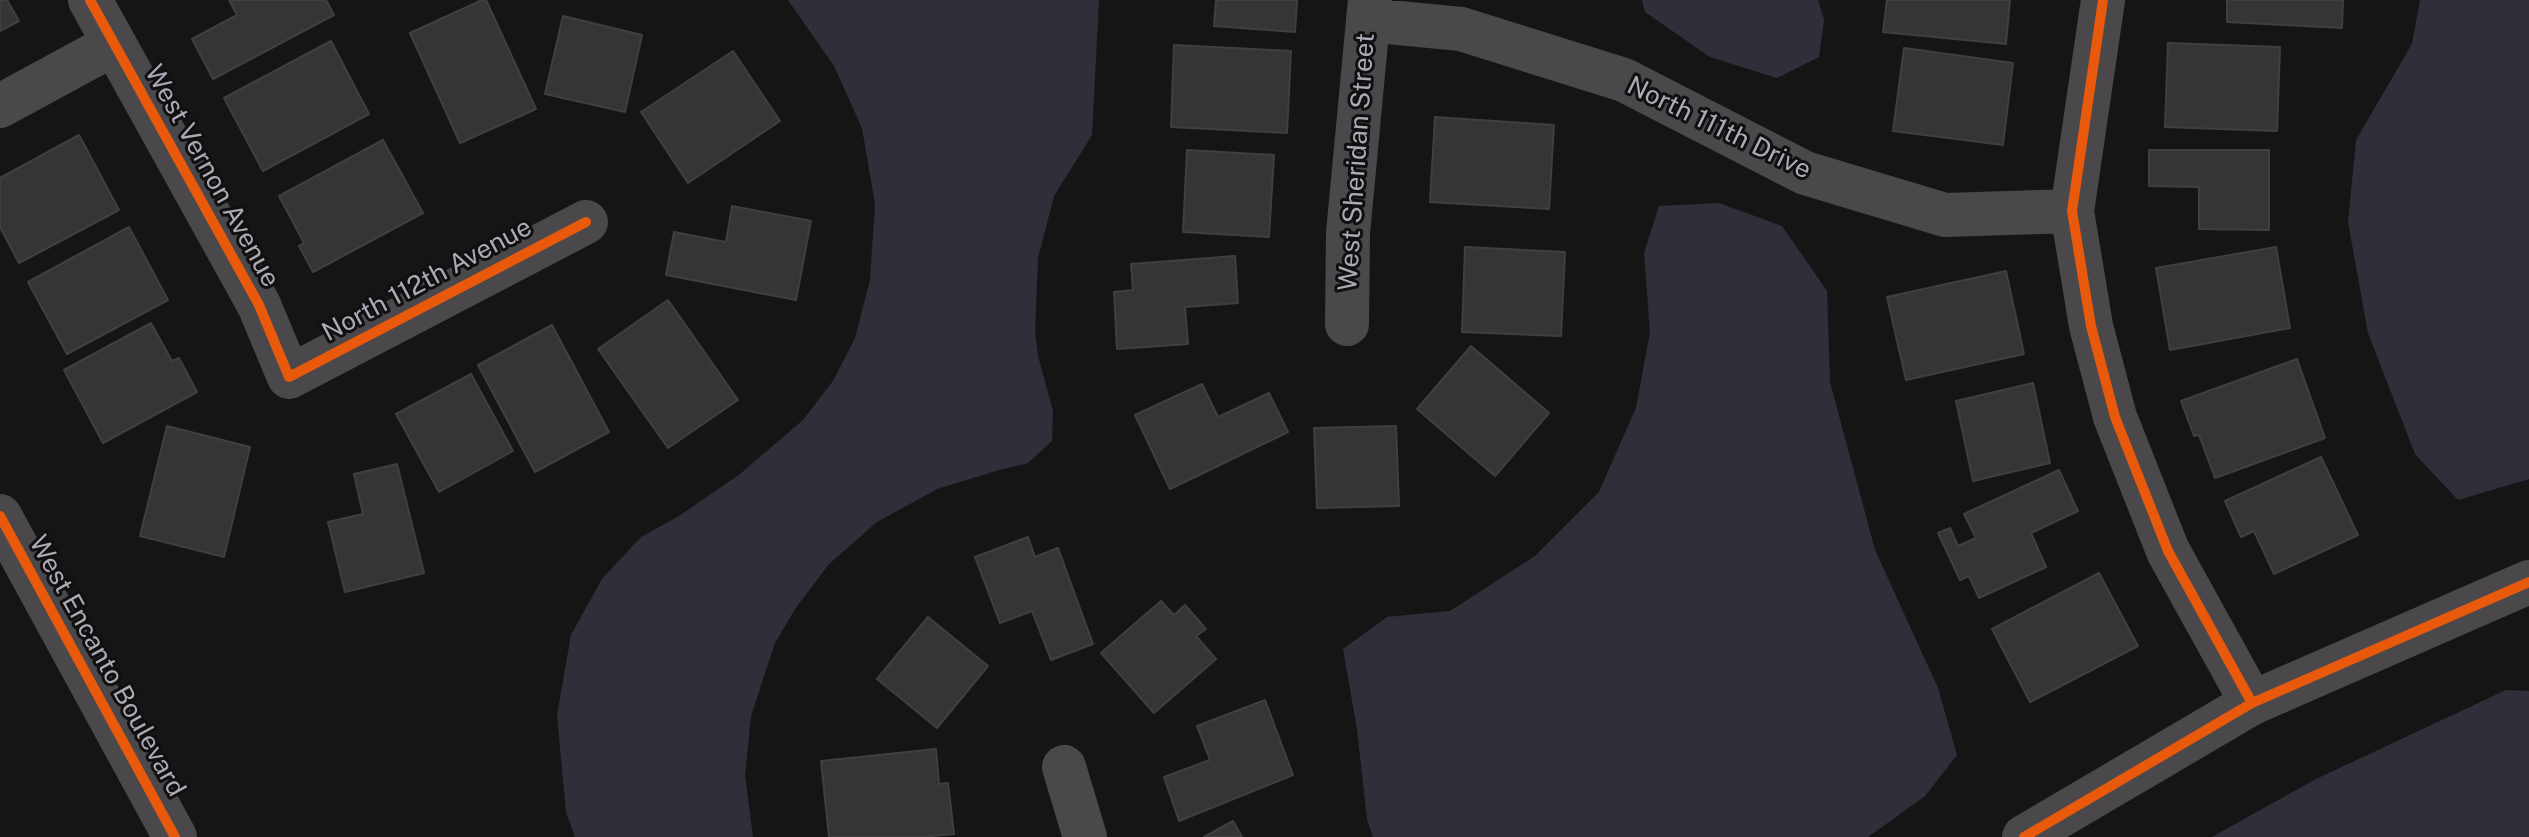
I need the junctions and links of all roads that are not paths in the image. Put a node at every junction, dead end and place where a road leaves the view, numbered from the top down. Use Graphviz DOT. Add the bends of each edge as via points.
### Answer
graph roads {
  1 [pos="90,0"];
  2 [pos="2103,0"];
  3 [pos="1369,10"];
  4 [pos="114,44"];
  5 [pos="0,106"];
  6 [pos="2072,211"];
  7 [pos="586,222"];
  8 [pos="1347,324"];
  9 [pos="289,377"];
  10 [pos="0,516"];
  11 [pos="2529,582"];
  12 [pos="2252,703"];
  13 [pos="1064,767"];
  14 [pos="171,836"];
  15 [pos="1085,837"];
  16 [pos="2024,837"];
  1 -- 4 [label="street, West Vernon Avenue"];
  2 -- 6 [label="street"];
  3 -- 6 [label="street, North 111th Drive" via="1461,29 1624,80 1805,173 1945,215"];
  3 -- 8 [label="street, West Sheridan Street" via="1348,233"];
  4 -- 5 [label="street"];
  4 -- 9 [label="street, West Vernon Avenue" via="259,305"];
  6 -- 12 [label="street" via="2091,326 2115,417 2168,551"];
  7 -- 9 [label="street, North 112th Avenue"];
  10 -- 14 [label="street, West Encanto Boulevard"];
  11 -- 12 [label="street"];
  12 -- 16 [label="street"];
  13 -- 15 [label="street"];
}
